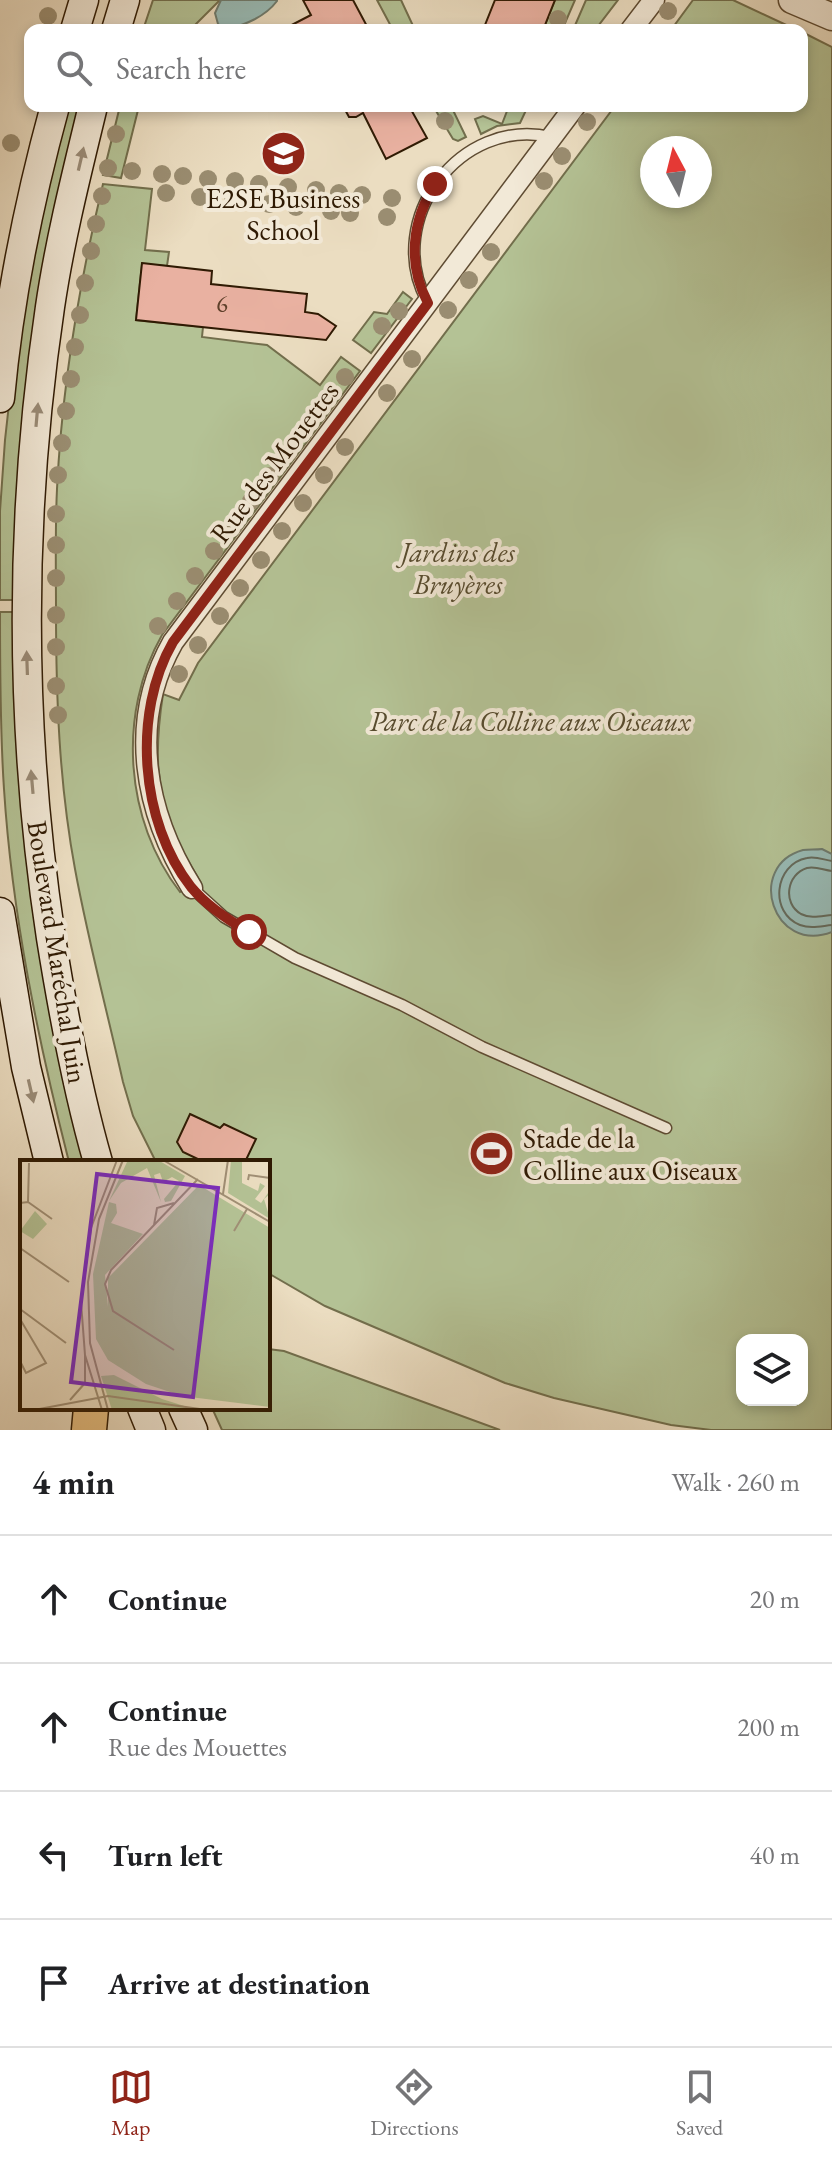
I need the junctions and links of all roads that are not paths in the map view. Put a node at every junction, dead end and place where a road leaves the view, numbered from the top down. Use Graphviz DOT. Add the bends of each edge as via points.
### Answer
graph roads {
  1 [pos="84,0"];
  2 [pos="125,0"];
  3 [pos="654,0"];
  4 [pos="792,0"];
  5 [pos="832,17"];
  6 [pos="77,24"];
  7 [pos="118,24"];
  8 [pos="636,24"];
  9 [pos="54,112"];
  10 [pos="92,112"];
  11 [pos="570,112"];
  12 [pos="551,137"];
  13 [pos="428,303"];
  14 [pos="0,398"];
  15 [pos="192,888"];
  16 [pos="0,912"];
  17 [pos="666,1128"];
  18 [pos="49,1160"];
  19 [pos="97,1160"];
  20 [pos="91,1410"];
  21 [pos="143,1410"];
  22 [pos="184,1410"];
  23 [pos="89,1430"];
  24 [pos="151,1430"];
  25 [pos="193,1430"];
  1 -- 6 [label="main road"];
  2 -- 7 [label="main road"];
  3 -- 8 [label="street"];
  4 -- 5 [label="street"];
  9 -- 14 [label="main road" via="18,269"];
  19 -- 10 [label="main road, Boulevard Maréchal Juin, one-way" via="57,979 37,831 26,606 39,391 50,306"];
  11 -- 12 [label="street, Rue des Mouettes"];
  12 -- 13 [label="street, Rue des Mouettes"];
  12 -- 13 [label="lane" via="523,134 494,140 458,159 435,184 420,213 414,244"];
  13 -- 15 [label="street, Rue des Mouettes" via="164,658 150,712 147,759 157,818"];
  15 -- 17 [label="lane" via="224,917 295,958"];
  16 -- 18 [label="main road, Boulevard Maréchal Juin, one-way" via="26,1067"];
  20 -- 23 [label="highway"];
  21 -- 24 [label="main road"];
  22 -- 25 [label="main road"];
}
